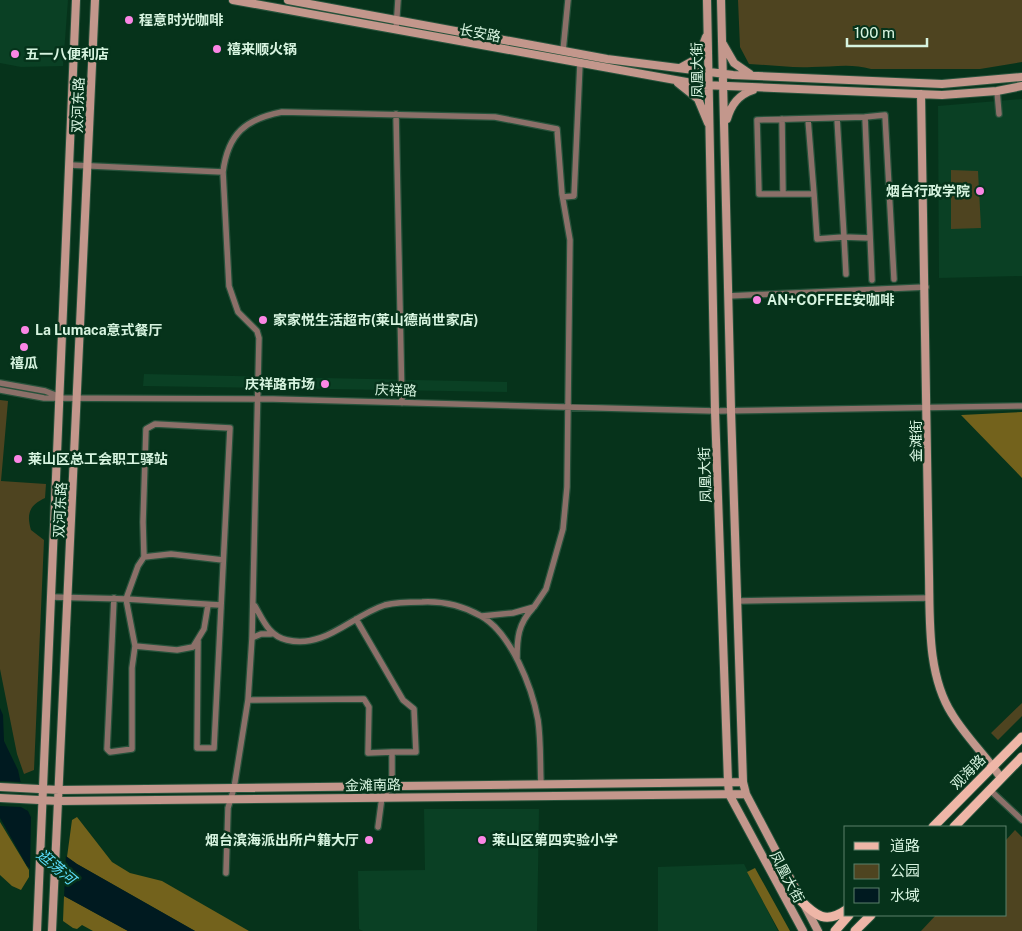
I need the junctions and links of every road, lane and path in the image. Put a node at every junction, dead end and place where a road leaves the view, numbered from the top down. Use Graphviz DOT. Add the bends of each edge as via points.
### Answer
graph roads {
  1 [pos="76,0"];
  2 [pos="95,0"];
  3 [pos="233,0"];
  4 [pos="288,0"];
  5 [pos="398,0"];
  6 [pos="568,0"];
  7 [pos="707,0"];
  8 [pos="721,0"];
  9 [pos="397,20"];
  10 [pos="396,30"];
  11 [pos="708,31"];
  12 [pos="722,42"];
  13 [pos="563,51"];
  14 [pos="580,64"];
  15 [pos="678,68"];
  16 [pos="709,72"];
  17 [pos="723,74"];
  18 [pos="756,76"];
  19 [pos="1022,77"];
  20 [pos="675,80"];
  21 [pos="922,84"];
  22 [pos="710,86"];
  23 [pos="1022,86"];
  24 [pos="724,87"];
  25 [pos="756,88"];
  26 [pos="997,91"];
  27 [pos="921,94"];
  28 [pos="396,114"];
  29 [pos="1000,114"];
  30 [pos="865,117"];
  31 [pos="837,118"];
  32 [pos="782,119"];
  33 [pos="808,119"];
  34 [pos="724,128"];
  35 [pos="710,132"];
  36 [pos="70,165"];
  37 [pos="89,165"];
  38 [pos="223,172"];
  39 [pos="783,194"];
  40 [pos="814,194"];
  41 [pos="563,197"];
  42 [pos="844,237"];
  43 [pos="870,238"];
  44 [pos="846,274"];
  45 [pos="894,279"];
  46 [pos="872,280"];
  47 [pos="926,288"];
  48 [pos="728,296"];
  49 [pos="714,316"];
  50 [pos="729,320"];
  51 [pos="0,383"];
  52 [pos="0,390"];
  53 [pos="60,396"];
  54 [pos="77,397"];
  55 [pos="258,399"];
  56 [pos="402,403"];
  57 [pos="1022,406"];
  58 [pos="928,407"];
  59 [pos="568,408"];
  60 [pos="731,410"];
  61 [pos="715,411"];
  62 [pos="718,504"];
  63 [pos="734,504"];
  64 [pos="144,557"];
  65 [pos="223,560"];
  66 [pos="51,597"];
  67 [pos="68,597"];
  68 [pos="114,598"];
  69 [pos="126,598"];
  70 [pos="930,598"];
  71 [pos="737,602"];
  72 [pos="208,604"];
  73 [pos="254,605"];
  74 [pos="220,606"];
  75 [pos="534,606"];
  76 [pos="482,616"];
  77 [pos="356,619"];
  78 [pos="272,634"];
  79 [pos="252,638"];
  80 [pos="198,641"];
  81 [pos="135,646"];
  82 [pos="517,661"];
  83 [pos="248,700"];
  84 [pos="1022,737"];
  85 [pos="741,739"];
  86 [pos="727,741"];
  87 [pos="392,752"];
  88 [pos="1022,758"];
  89 [pos="993,766"];
  90 [pos="1002,778"];
  91 [pos="728,782"];
  92 [pos="743,782"];
  93 [pos="654,783"];
  94 [pos="542,784"];
  95 [pos="392,786"];
  96 [pos="0,787"];
  97 [pos="234,788"];
  98 [pos="43,789"];
  99 [pos="59,790"];
  100 [pos="990,790"];
  101 [pos="654,794"];
  102 [pos="729,794"];
  103 [pos="746,794"];
  104 [pos="382,797"];
  105 [pos="0,798"];
  106 [pos="231,799"];
  107 [pos="42,800"];
  108 [pos="59,801"];
  109 [pos="1022,820"];
  110 [pos="934,826"];
  111 [pos="955,826"];
  112 [pos="378,827"];
  113 [pos="226,873"];
  114 [pos="801,900"];
  115 [pos="844,911"];
  116 [pos="848,916"];
  117 [pos="870,916"];
  118 [pos="37,931"];
  119 [pos="52,931"];
  120 [pos="803,931"];
  121 [pos="818,931"];
  122 [pos="835,931"];
  123 [pos="855,931"];
  1 -- 36 [label="street, 双河东路"];
  2 -- 37 [label="street, 双河东路"];
  3 -- 10 [label="street, 长安路"];
  4 -- 9 [label="street, 长安路"];
  5 -- 9 [label="street"];
  6 -- 13 [label="street"];
  7 -- 11 [label="street, 凤凰大街"];
  8 -- 12 [label="street, 凤凰大街"];
  9 -- 10 [label="street"];
  9 -- 13 [label="street, 长安路"];
  10 -- 14 [label="street, 长安路"];
  11 -- 15 [label="street" via="698,58"];
  11 -- 16 [label="street, 凤凰大街"];
  12 -- 17 [label="street, 凤凰大街"];
  12 -- 18 [label="street" via="740,69"];
  13 -- 15 [label="street, 长安路"];
  14 -- 20 [label="street, 长安路"];
  14 -- 41 [label="street" via="574,196"];
  15 -- 16 [label="street, 长安路"];
  16 -- 17 [label="street, 长安路"];
  16 -- 22 [label="street, 凤凰大街"];
  17 -- 18 [label="street, 长安路"];
  17 -- 24 [label="street, 凤凰大街"];
  18 -- 21 [label="street, 长安路"];
  19 -- 21 [label="street, 长安路"];
  20 -- 22 [label="street, 长安路"];
  20 -- 35 [label="street" via="698,100"];
  21 -- 27 [label="street, 金滩街"];
  22 -- 24 [label="street, 长安路"];
  22 -- 35 [label="street, 凤凰大街"];
  23 -- 26 [label="street, 长安路"];
  24 -- 25 [label="street, 长安路"];
  24 -- 34 [label="street, 凤凰大街"];
  25 -- 27 [label="street, 长安路"];
  25 -- 34 [label="street" via="740,96 732,106"];
  26 -- 27 [label="street, 长安路"];
  26 -- 29 [label="street"];
  27 -- 47 [label="street, 金滩街"];
  28 -- 38 [label="street" via="282,112 264,116 243,126 232,141"];
  28 -- 41 [label="street" via="495,117 557,129"];
  28 -- 56 [label="street"];
  30 -- 31 [label="street"];
  30 -- 43 [label="street"];
  30 -- 45 [label="street" via="885,115"];
  31 -- 33 [label="street"];
  31 -- 42 [label="street"];
  32 -- 33 [label="street"];
  32 -- 39 [label="street"];
  32 -- 39 [label="street" via="757,120 759,194"];
  33 -- 40 [label="street"];
  34 -- 48 [label="street, 凤凰大街"];
  35 -- 49 [label="street, 凤凰大街"];
  36 -- 37 [label="street"];
  36 -- 53 [label="street, 双河东路"];
  37 -- 38 [label="street"];
  37 -- 54 [label="street, 双河东路"];
  38 -- 55 [label="street" via="229,286 238,312 257,331 259,338"];
  39 -- 40 [label="street"];
  40 -- 42 [label="street" via="817,239"];
  41 -- 59 [label="street" via="570,240"];
  42 -- 43 [label="street"];
  42 -- 44 [label="street"];
  43 -- 46 [label="street"];
  47 -- 48 [label="street"];
  47 -- 58 [label="street, 金滩街"];
  48 -- 50 [label="street, 凤凰大街"];
  49 -- 50 [label="street" via="716,334 721,340 727,335"];
  49 -- 61 [label="street, 凤凰大街"];
  50 -- 60 [label="street, 凤凰大街"];
  51 -- 53 [label="street, 庆祥路"];
  52 -- 53 [label="street, 庆祥路" via="44,398"];
  53 -- 54 [label="street, 庆祥路"];
  53 -- 66 [label="street, 双河东路"];
  54 -- 55 [label="street, 庆祥路"];
  54 -- 67 [label="street, 双河东路"];
  55 -- 56 [label="street, 庆祥路"];
  55 -- 73 [label="street"];
  56 -- 59 [label="street, 庆祥路"];
  57 -- 58 [label="street, 庆祥路"];
  58 -- 60 [label="street, 庆祥路"];
  58 -- 70 [label="street, 金滩街"];
  59 -- 61 [label="street, 庆祥路"];
  59 -- 75 [label="street" via="563,529 546,589"];
  60 -- 61 [label="street, 庆祥路"];
  60 -- 63 [label="street, 凤凰大街"];
  61 -- 62 [label="street, 凤凰大街"];
  62 -- 63 [label="street" via="720,489 726,486 732,492"];
  62 -- 86 [label="street, 凤凰大街"];
  63 -- 71 [label="street, 凤凰大街"];
  64 -- 65 [label="street" via="171,554"];
  64 -- 65 [label="street" via="146,429 155,424 171,424 230,428"];
  64 -- 69 [label="street"];
  65 -- 74 [label="street"];
  66 -- 67 [label="street"];
  66 -- 98 [label="street, 双河东路"];
  67 -- 68 [label="street"];
  67 -- 99 [label="street, 双河东路"];
  68 -- 69 [label="street"];
  68 -- 81 [label="street" via="107,749 110,752 132,750"];
  69 -- 72 [label="street"];
  69 -- 81 [label="street"];
  70 -- 71 [label="street"];
  70 -- 89 [label="street, 金滩街" via="932,647 942,694 951,714"];
  71 -- 85 [label="street, 凤凰大街"];
  72 -- 74 [label="street"];
  72 -- 80 [label="street" via="204,629"];
  73 -- 78 [label="street"];
  73 -- 79 [label="street"];
  74 -- 80 [label="street" via="214,748 197,748"];
  75 -- 76 [label="street" via="513,613"];
  75 -- 82 [label="street" via="522,619 517,637"];
  76 -- 77 [label="street" via="446,603 410,602 384,606"];
  76 -- 82 [label="street" via="502,637"];
  77 -- 78 [label="street" via="316,640 288,641"];
  77 -- 87 [label="street" via="403,700 414,709 416,752"];
  78 -- 79 [label="street"];
  79 -- 83 [label="street"];
  80 -- 81 [label="street" via="185,649"];
  82 -- 94 [label="street" via="530,690 538,720"];
  83 -- 87 [label="street" via="364,699 369,707 368,753"];
  83 -- 97 [label="street"];
  84 -- 89 [label="main road, 观海路"];
  85 -- 86 [label="street" via="739,726 731,722"];
  85 -- 92 [label="street, 凤凰大街"];
  86 -- 91 [label="street, 凤凰大街"];
  87 -- 95 [label="street"];
  88 -- 90 [label="main road, 观海路"];
  89 -- 90 [label="street, 金滩街"];
  89 -- 110 [label="main road, 观海路"];
  90 -- 100 [label="main road, 观海路"];
  91 -- 92 [label="street, 金滩南路"];
  91 -- 93 [label="street, 金滩南路"];
  91 -- 102 [label="street, 凤凰大街"];
  92 -- 103 [label="street, 凤凰大街"];
  93 -- 94 [label="street, 金滩南路"];
  93 -- 101 [label="street"];
  94 -- 95 [label="street, 金滩南路"];
  95 -- 97 [label="street, 金滩南路"];
  95 -- 104 [label="street"];
  96 -- 98 [label="street, 金滩南路"];
  97 -- 99 [label="street, 金滩南路"];
  97 -- 106 [label="street"];
  98 -- 99 [label="street, 金滩南路"];
  98 -- 107 [label="street, 双河东路"];
  99 -- 108 [label="street, 双河东路"];
  100 -- 109 [label="street"];
  100 -- 111 [label="main road, 观海路"];
  101 -- 102 [label="street, 金滩南路"];
  101 -- 104 [label="street, 金滩南路"];
  102 -- 103 [label="street, 金滩南路"];
  102 -- 120 [label="street, 凤凰大街"];
  103 -- 114 [label="street, 凤凰大街"];
  104 -- 106 [label="street, 金滩南路"];
  104 -- 112 [label="street"];
  105 -- 107 [label="street, 金滩南路"];
  106 -- 108 [label="street, 金滩南路"];
  106 -- 113 [label="street"];
  107 -- 108 [label="street, 金滩南路"];
  107 -- 118 [label="street, 双河东路"];
  108 -- 119 [label="street, 双河东路"];
  114 -- 115 [label="main road" via="818,915 828,918"];
  114 -- 121 [label="street, 凤凰大街"];
  116 -- 122 [label="main road"];
  117 -- 123 [label="main road"];
}
